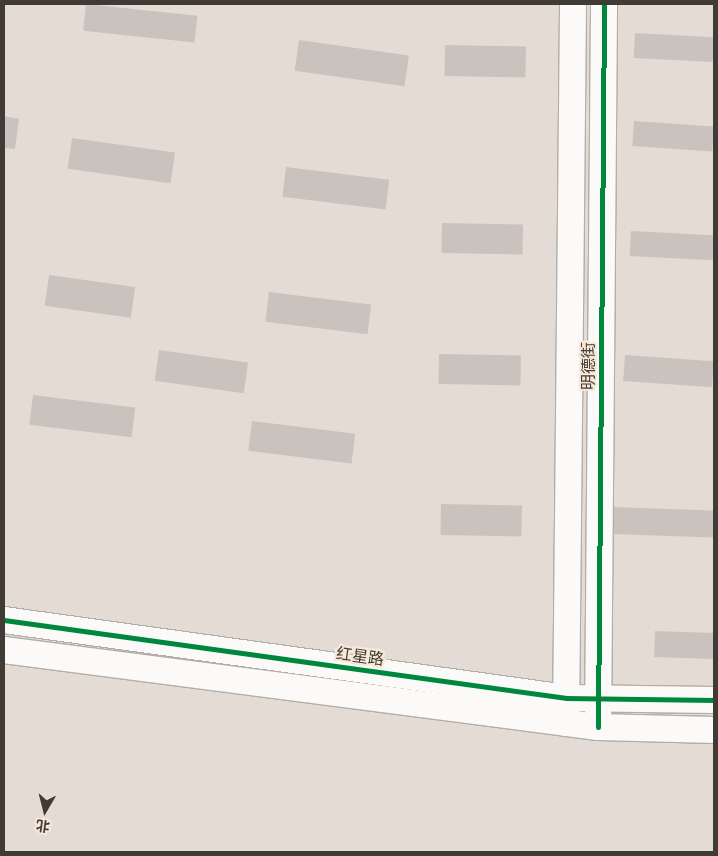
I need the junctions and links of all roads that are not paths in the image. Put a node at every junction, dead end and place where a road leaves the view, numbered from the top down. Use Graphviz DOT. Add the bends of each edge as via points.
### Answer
graph roads {
  1 [pos="573,4"];
  2 [pos="604,4"];
  3 [pos="4,620"];
  4 [pos="4,650"];
  5 [pos="714,700"];
  6 [pos="598,701"];
  7 [pos="566,710"];
  8 [pos="598,728"];
  9 [pos="714,730"];
  1 -- 7 [label="street, 明德街"];
  2 -- 6 [label="street, 明德街"];
  3 -- 7 [label="street, 红星路"];
  4 -- 7 [label="street, 红星路"];
  5 -- 6 [label="street, 红星路"];
  6 -- 7 [label="street, 红星路"];
  6 -- 8 [label="street, 明德街"];
  7 -- 8 [label="street, 红星路"];
  8 -- 9 [label="street, 红星路"];
}
